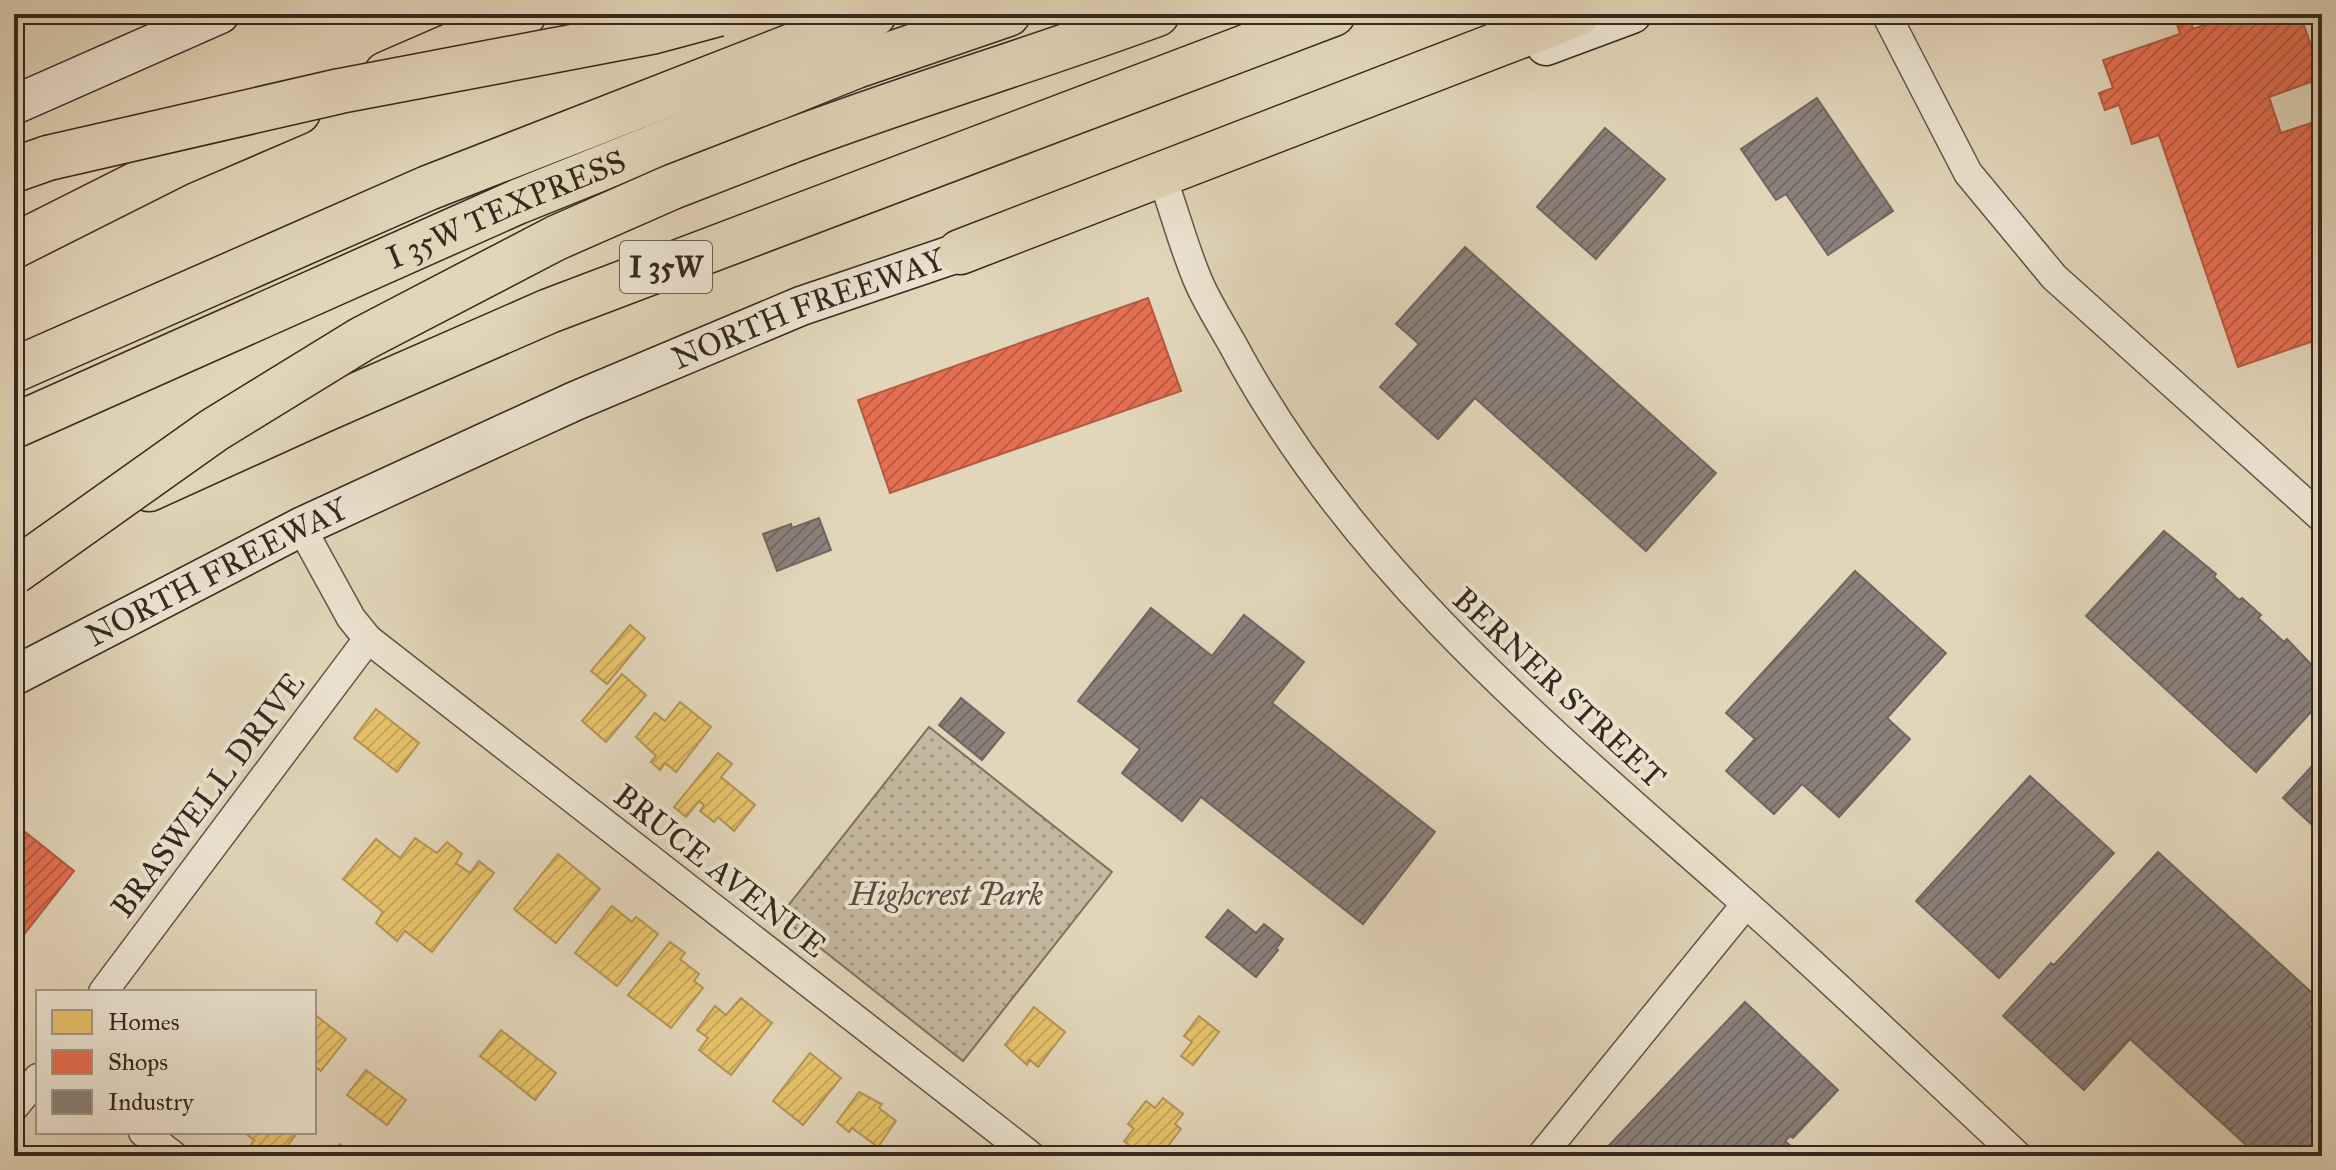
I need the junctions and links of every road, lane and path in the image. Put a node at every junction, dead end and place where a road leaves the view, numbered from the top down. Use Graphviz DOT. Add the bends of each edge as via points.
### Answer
graph roads {
  1 [pos="220,14"];
  2 [pos="524,14"];
  3 [pos="718,14"];
  4 [pos="874,14"];
  5 [pos="1008,14"];
  6 [pos="1157,14"];
  7 [pos="1333,14"];
  8 [pos="1577,14"];
  9 [pos="1632,14"];
  10 [pos="1886,14"];
  11 [pos="14,105"];
  12 [pos="31,164"];
  13 [pos="1164,183"];
  14 [pos="14,246"];
  15 [pos="960,252"];
  16 [pos="14,370"];
  17 [pos="14,426"];
  18 [pos="2322,518"];
  19 [pos="301,527"];
  20 [pos="14,555"];
  21 [pos="14,572"];
  22 [pos="368,639"];
  23 [pos="14,676"];
  24 [pos="1746,904"];
  25 [pos="105,990"];
  26 [pos="36,1080"];
  27 [pos="14,1107"];
  28 [pos="146,1134"];
  29 [pos="174,1156"];
  30 [pos="1031,1156"];
  31 [pos="1541,1156"];
  32 [pos="2018,1156"];
  1 -- 11 [label="main road"];
  2 -- 14 [label="highway" via="177,164"];
  3 -- 12 [label="highway, bridge" via="651,32 340,91"];
  4 -- 16 [label="highway, I 35W TEXPRESS" via="428,188"];
  5 -- 17 [label="highway, I 35W TEXPRESS" via="856,66 517,202"];
  6 -- 21 [label="highway, bridge" via="892,103 672,187 556,238 362,339 214,430"];
  7 -- 20 [label="highway, I 35W" via="549,311"];
  8 -- 15 [label="highway"];
  9 -- 13 [label="main road, NORTH FREEWAY"];
  10 -- 18 [label="street" via="1968,173 2054,277"];
  13 -- 15 [label="main road, NORTH FREEWAY"];
  13 -- 24 [label="street, BERNER STREET" via="1200,284 1262,398 1365,542 1530,712"];
  15 -- 19 [label="main road, NORTH FREEWAY" via="801,306 575,401"];
  19 -- 22 [label="street, BRUCE AVENUE"];
  19 -- 23 [label="main road, NORTH FREEWAY"];
  22 -- 25 [label="street, BRASWELL DRIVE"];
  22 -- 30 [label="street, BRUCE AVENUE"];
  24 -- 31 [label="street"];
  24 -- 32 [label="street, BERNER STREET"];
  26 -- 27 [label="street"];
  28 -- 29 [label="street"];
}
